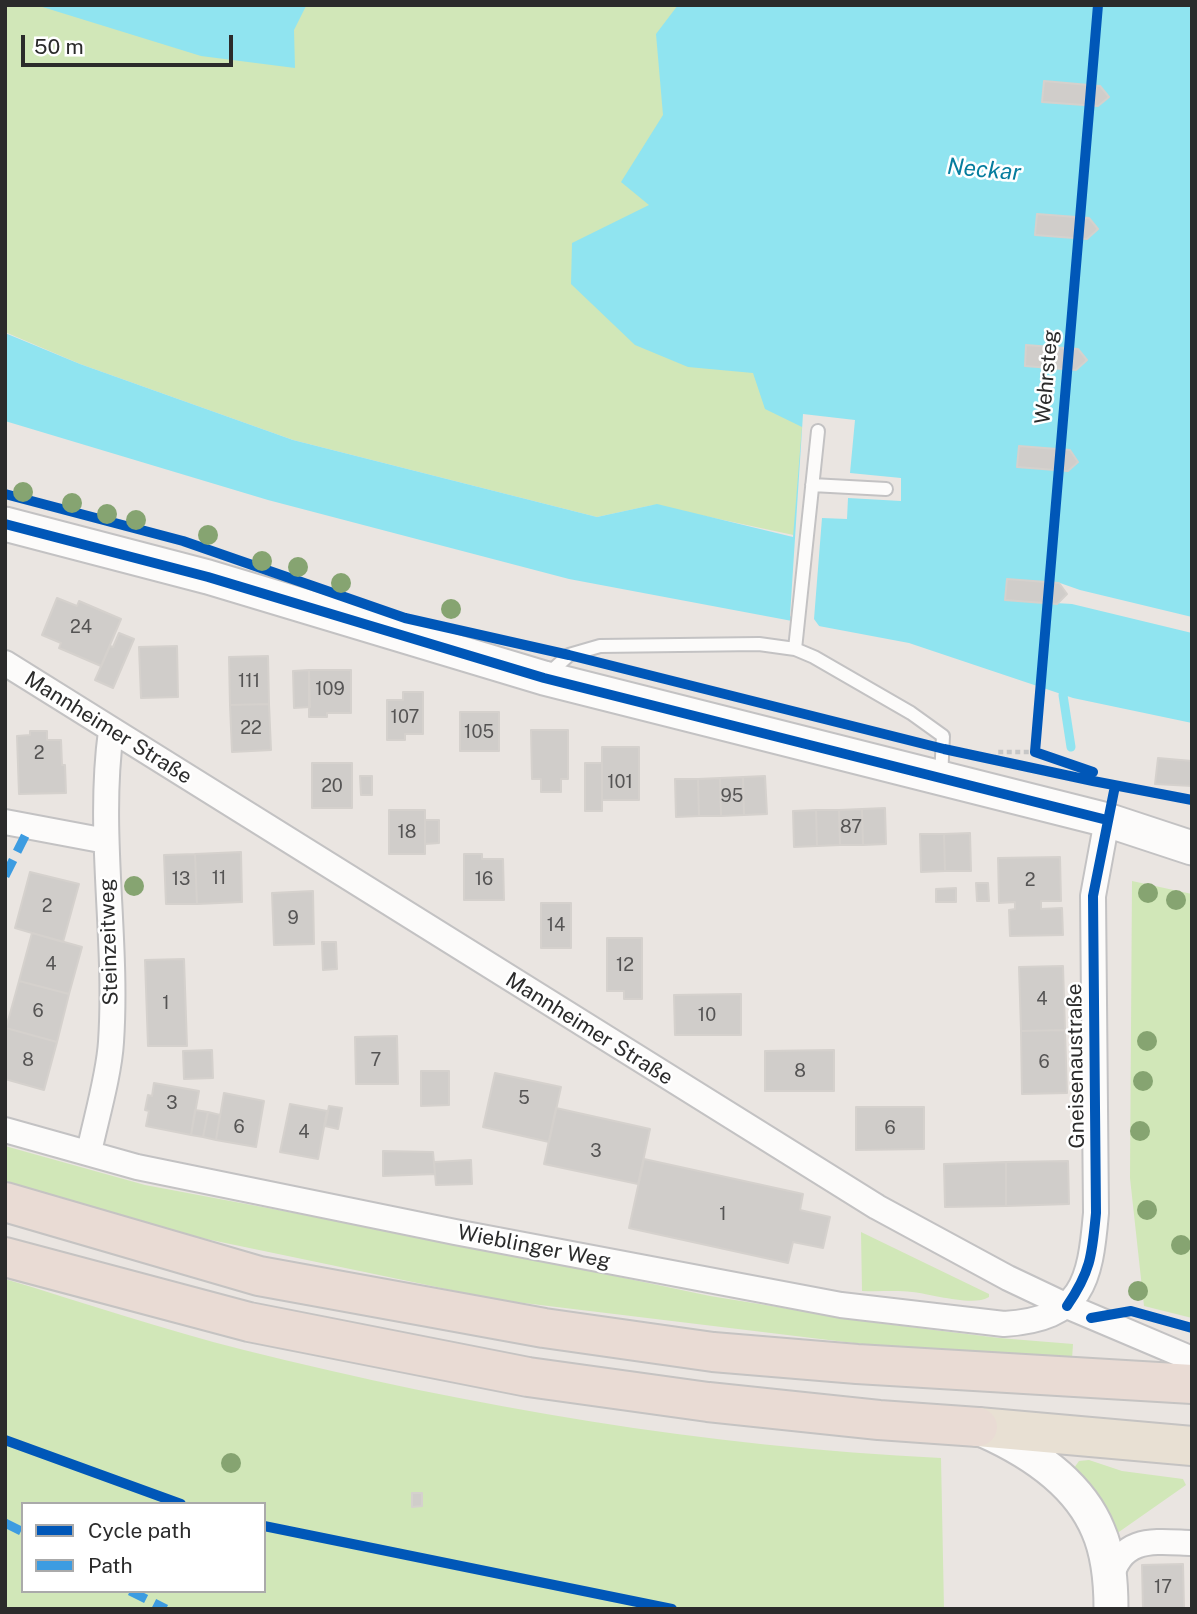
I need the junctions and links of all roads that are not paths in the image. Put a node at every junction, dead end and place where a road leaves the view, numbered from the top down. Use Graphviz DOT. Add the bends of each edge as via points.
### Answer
graph roads {
  1 [pos="818,431"];
  2 [pos="812,485"];
  3 [pos="887,489"];
  4 [pos="5,524"];
  5 [pos="795,649"];
  6 [pos="5,663"];
  7 [pos="544,678"];
  8 [pos="111,731"];
  9 [pos="941,779"];
  10 [pos="1107,820"];
  11 [pos="5,822"];
  12 [pos="1192,829"];
  13 [pos="106,841"];
  14 [pos="1192,848"];
  15 [pos="5,1130"];
  16 [pos="89,1152"];
  17 [pos="5,1202"];
  18 [pos="5,1257"];
  19 [pos="1067,1306"];
  20 [pos="1192,1359"];
  21 [pos="1192,1384"];
  22 [pos="978,1427"];
  23 [pos="1192,1446"];
  24 [pos="1192,1543"];
  25 [pos="1111,1594"];
  1 -- 2 [label="lane"];
  2 -- 3 [label="lane"];
  2 -- 5 [label="lane"];
  4 -- 7 [label="street" via="208,577"];
  5 -- 7 [label="lane" via="759,644 600,646 569,655"];
  5 -- 9 [label="lane" via="911,713 943,736"];
  6 -- 8 [label="street, Mannheimer Straße"];
  7 -- 9 [label="street"];
  8 -- 13 [label="street, Steinzeitweg"];
  8 -- 19 [label="street, Mannheimer Straße" via="877,1207"];
  9 -- 10 [label="street"];
  10 -- 12 [label="street"];
  10 -- 14 [label="street"];
  10 -- 19 [label="street, Gneisenaustraße" via="1093,895 1093,1252 1084,1282"];
  11 -- 13 [label="street"];
  13 -- 16 [label="street, Steinzeitweg" via="111,1044"];
  15 -- 16 [label="street, Wieblinger Weg"];
  16 -- 19 [label="street, Wieblinger Weg" via="164,1173 841,1305 1004,1324 1047,1316"];
  17 -- 21 [label="highway" via="259,1276 544,1328 713,1352"];
  18 -- 22 [label="highway" via="248,1322 528,1377 747,1406"];
  19 -- 20 [label="street, Mannheimer Straße"];
  22 -- 23 [label="main road"];
  22 -- 25 [label="street" via="1027,1453 1074,1493 1098,1528"];
  24 -- 25 [label="street" via="1152,1542 1131,1548 1117,1561"];
}
